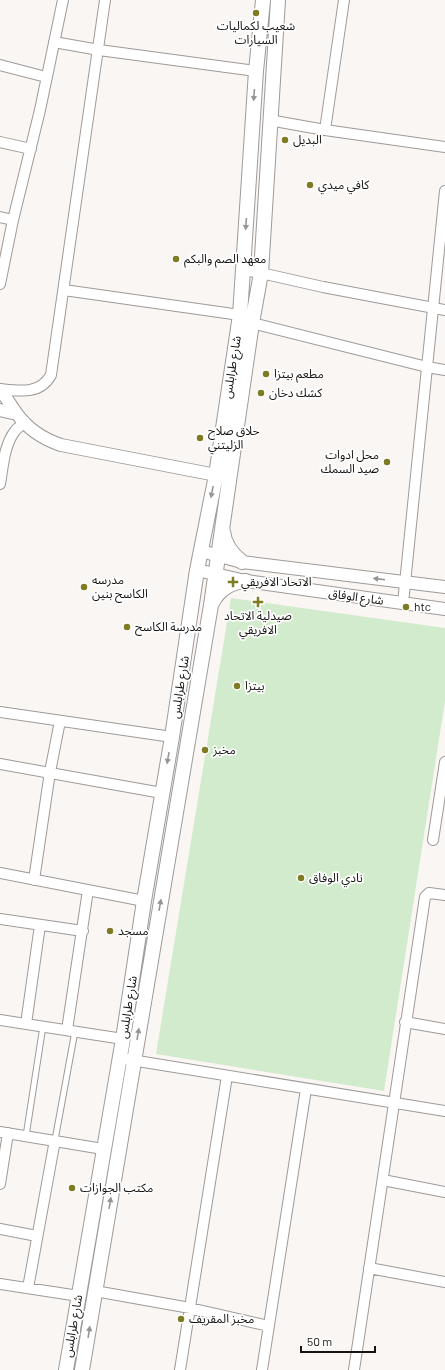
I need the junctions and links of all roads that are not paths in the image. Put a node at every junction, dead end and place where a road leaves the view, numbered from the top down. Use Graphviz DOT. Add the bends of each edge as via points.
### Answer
graph roads {
  1 [pos="60,0"];
  2 [pos="105,0"];
  3 [pos="262,0"];
  4 [pos="278,0"];
  5 [pos="344,0"];
  6 [pos="54,42"];
  7 [pos="99,50"];
  8 [pos="0,65"];
  9 [pos="256,71"];
  10 [pos="46,78"];
  11 [pos="270,120"];
  12 [pos="325,130"];
  13 [pos="0,142"];
  14 [pos="445,147"];
  15 [pos="31,149"];
  16 [pos="445,191"];
  17 [pos="444,207"];
  18 [pos="0,217"];
  19 [pos="13,220"];
  20 [pos="243,270"];
  21 [pos="261,273"];
  22 [pos="0,284"];
  23 [pos="64,290"];
  24 [pos="433,309"];
  25 [pos="445,310"];
  26 [pos="240,315"];
  27 [pos="252,323"];
  28 [pos="427,368"];
  29 [pos="445,370"];
  30 [pos="0,390"];
  31 [pos="0,410"];
  32 [pos="21,418"];
  33 [pos="216,475"];
  34 [pos="0,484"];
  35 [pos="223,526"];
  36 [pos="201,551"];
  37 [pos="218,556"];
  38 [pos="242,562"];
  39 [pos="197,570"];
  40 [pos="215,574"];
  41 [pos="246,581"];
  42 [pos="404,582"];
  43 [pos="445,587"];
  44 [pos="403,603"];
  45 [pos="211,605"];
  46 [pos="445,608"];
  47 [pos="0,712"];
  48 [pos="60,721"];
  49 [pos="172,737"];
  50 [pos="445,762"];
  51 [pos="0,764"];
  52 [pos="50,772"];
  53 [pos="162,793"];
  54 [pos="433,840"];
  55 [pos="0,874"];
  56 [pos="34,880"];
  57 [pos="88,890"];
  58 [pos="445,895"];
  59 [pos="144,901"];
  60 [pos="0,919"];
  61 [pos="40,925"];
  62 [pos="83,931"];
  63 [pos="0,1020"];
  64 [pos="405,1022"];
  65 [pos="26,1024"];
  66 [pos="43,1026"];
  67 [pos="445,1029"];
  68 [pos="71,1031"];
  69 [pos="123,1038"];
  70 [pos="119,1058"];
  71 [pos="134,1060"];
  72 [pos="227,1076"];
  73 [pos="306,1089"];
  74 [pos="394,1103"];
  75 [pos="445,1111"];
  76 [pos="4,1132"];
  77 [pos="26,1136"];
  78 [pos="55,1140"];
  79 [pos="103,1149"];
  80 [pos="383,1180"];
  81 [pos="0,1184"];
  82 [pos="445,1192"];
  83 [pos="0,1229"];
  84 [pos="37,1236"];
  85 [pos="369,1268"];
  86 [pos="445,1282"];
  87 [pos="0,1284"];
  88 [pos="28,1288"];
  89 [pos="95,1291"];
  90 [pos="78,1296"];
  91 [pos="190,1308"];
  92 [pos="268,1326"];
  93 [pos="66,1370"];
  94 [pos="82,1370"];
  95 [pos="180,1370"];
  96 [pos="262,1370"];
  97 [pos="354,1370"];
  1 -- 6 [label="street"];
  2 -- 7 [label="street"];
  3 -- 9 [label="main road, شارع طرابلس"];
  4 -- 11 [label="main road, شارع طرابلس"];
  5 -- 12 [label="street"];
  6 -- 7 [label="street"];
  6 -- 10 [label="street"];
  7 -- 9 [label="street"];
  7 -- 23 [label="street"];
  8 -- 10 [label="street"];
  9 -- 20 [label="main road, شارع طرابلس, one-way"];
  10 -- 15 [label="street"];
  11 -- 12 [label="street"];
  11 -- 21 [label="main road, شارع طرابلس"];
  12 -- 14 [label="street"];
  13 -- 15 [label="street"];
  15 -- 19 [label="street"];
  16 -- 17 [label="street"];
  17 -- 24 [label="street"];
  18 -- 19 [label="street"];
  19 -- 22 [label="street"];
  20 -- 21 [label="street"];
  20 -- 26 [label="main road, شارع طرابلس"];
  21 -- 24 [label="street"];
  21 -- 27 [label="main road, شارع طرابلس"];
  23 -- 26 [label="street"];
  23 -- 30 [label="street" via="48,381 34,390"];
  24 -- 25 [label="street"];
  24 -- 28 [label="street"];
  26 -- 33 [label="main road, شارع طرابلس"];
  27 -- 28 [label="street"];
  27 -- 35 [label="main road, شارع طرابلس"];
  28 -- 29 [label="street"];
  28 -- 42 [label="street"];
  30 -- 32 [label="street"];
  31 -- 32 [label="street"];
  32 -- 33 [label="street" via="42,438 61,445"];
  32 -- 34 [label="street" via="8,446"];
  33 -- 36 [label="main road, شارع طرابلس, one-way"];
  35 -- 37 [label="main road, شارع طرابلس"];
  35 -- 38 [label="main road" via="226,543"];
  36 -- 37 [label="street, شارع الوفاق"];
  36 -- 39 [label="main road, شارع طرابلس"];
  37 -- 38 [label="street, شارع الوفاق"];
  37 -- 40 [label="main road, شارع طرابلس"];
  42 -- 38 [label="street, شارع الوفاق, one-way"];
  39 -- 40 [label="street, شارع الوفاق"];
  39 -- 49 [label="main road, شارع طرابلس"];
  40 -- 41 [label="street, شارع الوفاق"];
  40 -- 45 [label="main road, شارع طرابلس"];
  41 -- 44 [label="street, شارع الوفاق"];
  41 -- 45 [label="main road" via="225,587"];
  42 -- 43 [label="street, شارع الوفاق"];
  42 -- 44 [label="street"];
  44 -- 46 [label="street, شارع الوفاق"];
  71 -- 45 [label="main road, شارع طرابلس, one-way"];
  47 -- 48 [label="street"];
  48 -- 49 [label="street"];
  48 -- 52 [label="street"];
  49 -- 53 [label="main road, شارع طرابلس, one-way"];
  50 -- 54 [label="street"];
  51 -- 52 [label="street"];
  52 -- 53 [label="street"];
  52 -- 56 [label="street"];
  53 -- 59 [label="main road, شارع طرابلس"];
  55 -- 56 [label="street"];
  56 -- 57 [label="street"];
  57 -- 59 [label="street"];
  57 -- 62 [label="street"];
  58 -- 64 [label="street" via="429,893 425,897"];
  59 -- 69 [label="main road, شارع طرابلس"];
  60 -- 61 [label="street"];
  61 -- 62 [label="street"];
  61 -- 65 [label="street"];
  62 -- 68 [label="street"];
  63 -- 65 [label="street"];
  64 -- 67 [label="street"];
  64 -- 74 [label="street"];
  65 -- 66 [label="street"];
  66 -- 68 [label="street"];
  66 -- 77 [label="lane"];
  68 -- 69 [label="street"];
  68 -- 78 [label="lane"];
  69 -- 70 [label="main road, شارع طرابلس"];
  70 -- 71 [label="street"];
  70 -- 79 [label="main road, شارع طرابلس"];
  71 -- 72 [label="street"];
  89 -- 71 [label="main road, شارع طرابلس, one-way"];
  72 -- 73 [label="street"];
  72 -- 91 [label="street"];
  73 -- 74 [label="street"];
  73 -- 92 [label="street"];
  74 -- 75 [label="street"];
  74 -- 80 [label="street"];
  76 -- 77 [label="street"];
  76 -- 81 [label="street"];
  77 -- 78 [label="street"];
  78 -- 79 [label="street"];
  78 -- 84 [label="street"];
  79 -- 90 [label="main road, شارع طرابلس"];
  80 -- 82 [label="street"];
  80 -- 85 [label="street"];
  83 -- 84 [label="street"];
  84 -- 88 [label="street"];
  85 -- 86 [label="street"];
  85 -- 97 [label="street"];
  87 -- 88 [label="street"];
  88 -- 90 [label="street"];
  89 -- 91 [label="street"];
  94 -- 89 [label="main road, شارع طرابلس, one-way"];
  90 -- 93 [label="main road, شارع طرابلس"];
  91 -- 92 [label="street"];
  91 -- 95 [label="street"];
  92 -- 96 [label="street"];
}
